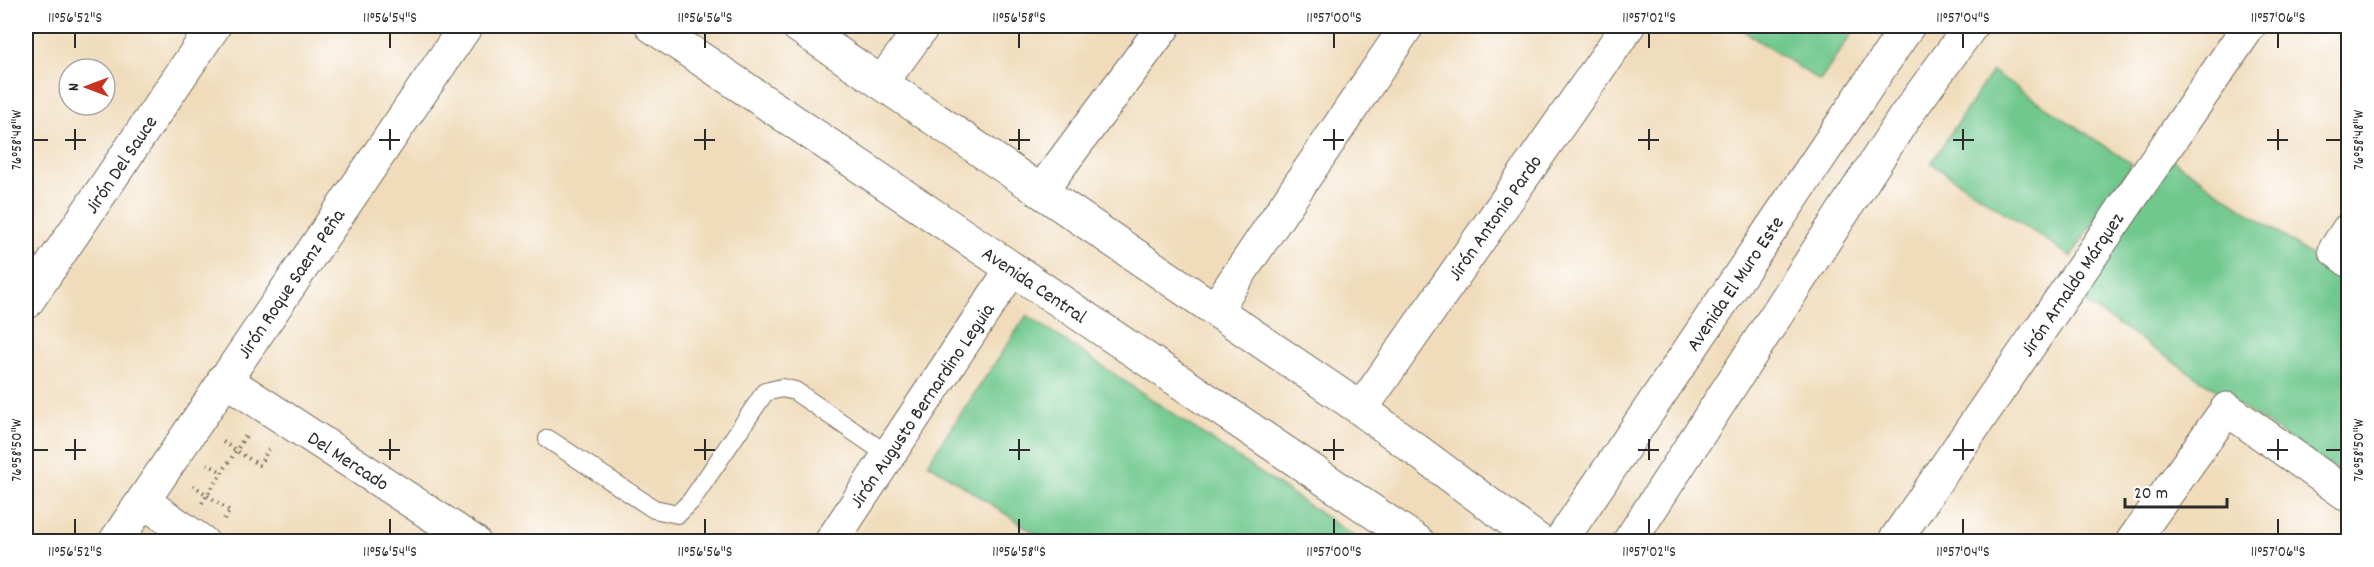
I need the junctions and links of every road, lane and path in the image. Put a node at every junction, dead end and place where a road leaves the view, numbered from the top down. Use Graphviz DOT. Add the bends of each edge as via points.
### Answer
graph roads {
  1 [pos="214,26"];
  2 [pos="466,26"];
  3 [pos="652,26"];
  4 [pos="798,26"];
  5 [pos="923,26"];
  6 [pos="1164,26"];
  7 [pos="1407,26"];
  8 [pos="1628,26"];
  9 [pos="1908,26"];
  10 [pos="1971,26"];
  11 [pos="2249,26"];
  12 [pos="1879,68"];
  13 [pos="882,82"];
  14 [pos="1920,97"];
  15 [pos="1041,191"];
  16 [pos="1012,269"];
  17 [pos="26,303"];
  18 [pos="1215,308"];
  19 [pos="224,379"];
  20 [pos="1360,409"];
  21 [pos="249,431"];
  22 [pos="218,438"];
  23 [pos="548,439"];
  24 [pos="236,450"];
  25 [pos="888,455"];
  26 [pos="260,465"];
  27 [pos="189,482"];
  28 [pos="207,495"];
  29 [pos="2349,495"];
  30 [pos="143,501"];
  31 [pos="230,511"];
  32 [pos="199,527"];
  33 [pos="115,542"];
  34 [pos="474,542"];
  35 [pos="831,542"];
  36 [pos="1418,542"];
  37 [pos="1540,542"];
  38 [pos="1560,542"];
  39 [pos="1629,542"];
  40 [pos="1894,542"];
  41 [pos="2132,542"];
  1 -- 17 [label="street, Jirón Del Sauce"];
  2 -- 19 [label="street, Jirón Roque Saenz Peña"];
  3 -- 16 [label="street, Avenida Central"];
  4 -- 13 [label="street"];
  5 -- 13 [label="street"];
  6 -- 15 [label="street"];
  7 -- 18 [label="street"];
  8 -- 20 [label="street, Jirón Antonio Pardo"];
  9 -- 12 [label="street, Avenida El Muro Este"];
  10 -- 14 [label="street"];
  11 -- 40 [label="street, Jirón Arnaldo Márquez"];
  12 -- 14 [label="street"];
  12 -- 38 [label="street, Avenida El Muro Este"];
  13 -- 15 [label="street"];
  14 -- 39 [label="street"];
  15 -- 18 [label="street"];
  16 -- 25 [label="street, Jirón Augusto Bernardino Leguia"];
  16 -- 36 [label="street, Avenida Central"];
  18 -- 20 [label="street"];
  19 -- 30 [label="street, Jirón Roque Saenz Peña"];
  19 -- 34 [label="street, Del Mercado"];
  20 -- 37 [label="street"];
  21 -- 24 [label="path"];
  22 -- 24 [label="path"];
  23 -- 25 [label="lane" via="654,509 678,514 691,501 765,392 782,388 795,392"];
  24 -- 26 [label="path"];
  24 -- 28 [label="path"];
  25 -- 35 [label="street, Jirón Augusto Bernardino Leguia"];
  27 -- 28 [label="path"];
  28 -- 31 [label="path"];
  28 -- 32 [label="path"];
  29 -- 41 [label="street" via="2227,409"];
  30 -- 32 [label="street"];
  30 -- 33 [label="street, Jirón Roque Saenz Peña"];
}
